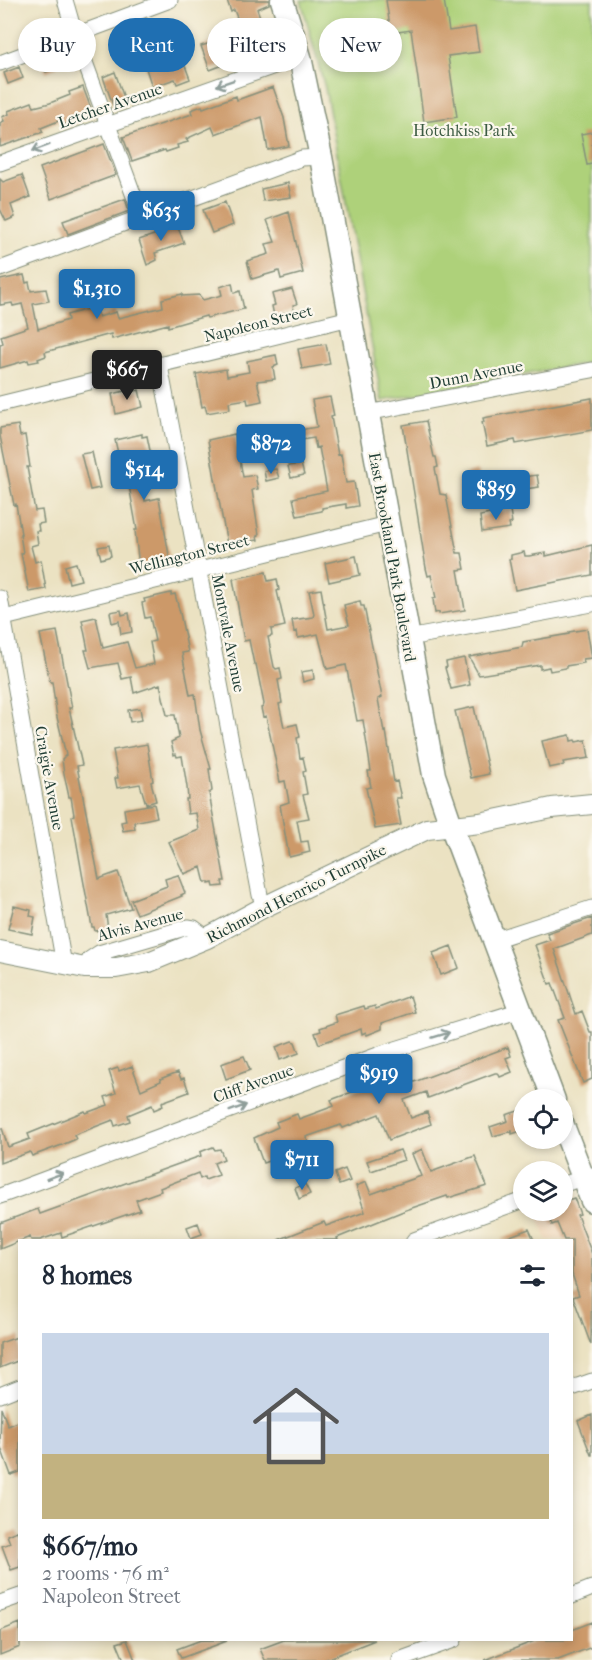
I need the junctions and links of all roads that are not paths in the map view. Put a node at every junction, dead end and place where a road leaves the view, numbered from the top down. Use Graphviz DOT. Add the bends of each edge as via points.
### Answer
graph roads {
  1 [pos="65,0"];
  2 [pos="170,0"];
  3 [pos="282,0"];
  4 [pos="70,18"];
  5 [pos="288,18"];
  6 [pos="96,28"];
  7 [pos="18,57"];
  8 [pos="0,63"];
  9 [pos="88,72"];
  10 [pos="257,72"];
  11 [pos="303,72"];
  12 [pos="107,124"];
  13 [pos="321,157"];
  14 [pos="0,163"];
  15 [pos="142,218"];
  16 [pos="0,269"];
  17 [pos="350,318"];
  18 [pos="159,366"];
  19 [pos="592,370"];
  20 [pos="0,404"];
  21 [pos="367,413"];
  22 [pos="387,524"];
  23 [pos="199,571"];
  24 [pos="0,598"];
  25 [pos="592,604"];
  26 [pos="2,619"];
  27 [pos="408,638"];
  28 [pos="592,804"];
  29 [pos="451,825"];
  30 [pos="264,907"];
  31 [pos="592,908"];
  32 [pos="494,940"];
  33 [pos="0,951"];
  34 [pos="64,965"];
  35 [pos="520,1010"];
  36 [pos="550,1089"];
  37 [pos="570,1149"];
  38 [pos="579,1179"];
  39 [pos="0,1196"];
  40 [pos="592,1201"];
  41 [pos="513,1204"];
  42 [pos="417,1239"];
  43 [pos="592,1381"];
  44 [pos="18,1388"];
  45 [pos="573,1388"];
  46 [pos="0,1395"];
  47 [pos="592,1588"];
  48 [pos="573,1596"];
  49 [pos="18,1597"];
  50 [pos="0,1603"];
  51 [pos="451,1641"];
  52 [pos="422,1650"];
  53 [pos="399,1660"];
  1 -- 4 [label="street"];
  2 -- 6 [label="street"];
  3 -- 5 [label="main road, East Brookland Park Boulevard"];
  7 -- 8 [label="street"];
  9 -- 12 [label="street"];
  10 -- 12 [label="street, Letcher Avenue, one-way"];
  11 -- 13 [label="main road, East Brookland Park Boulevard"];
  12 -- 14 [label="street, Letcher Avenue, one-way"];
  12 -- 15 [label="street"];
  13 -- 15 [label="street" via="302,158"];
  13 -- 17 [label="main road, East Brookland Park Boulevard"];
  15 -- 16 [label="street"];
  17 -- 18 [label="street, Napoleon Street"];
  17 -- 21 [label="main road, East Brookland Park Boulevard"];
  18 -- 20 [label="street, Napoleon Street"];
  18 -- 23 [label="street, Montvale Avenue"];
  19 -- 21 [label="street, Dunn Avenue"];
  21 -- 22 [label="main road, East Brookland Park Boulevard"];
  22 -- 23 [label="street, Wellington Street"];
  22 -- 27 [label="main road, East Brookland Park Boulevard"];
  23 -- 26 [label="street, Wellington Street"];
  23 -- 30 [label="street, Montvale Avenue"];
  24 -- 26 [label="street, Craigie Avenue"];
  25 -- 27 [label="street"];
  26 -- 34 [label="street, Craigie Avenue"];
  27 -- 29 [label="main road, East Brookland Park Boulevard" via="434,776"];
  28 -- 29 [label="street, Richmond Henrico Turnpike"];
  29 -- 30 [label="street, Richmond Henrico Turnpike" via="419,832"];
  29 -- 32 [label="main road, East Brookland Park Boulevard"];
  30 -- 34 [label="street, Richmond Henrico Turnpike" via="207,938 149,962 116,968"];
  31 -- 32 [label="street"];
  32 -- 35 [label="main road, East Brookland Park Boulevard"];
  33 -- 34 [label="street, Richmond Henrico Turnpike"];
  35 -- 36 [label="main road, East Brookland Park Boulevard"];
  39 -- 35 [label="street, Cliff Avenue, one-way" via="386,1052"];
  37 -- 38 [label="main road"];
  38 -- 40 [label="main road"];
  41 -- 42 [label="street"];
  43 -- 45 [label="street"];
  44 -- 46 [label="street"];
  47 -- 48 [label="street"];
  49 -- 50 [label="street"];
  51 -- 52 [label="street"];
  52 -- 53 [label="street"];
}
